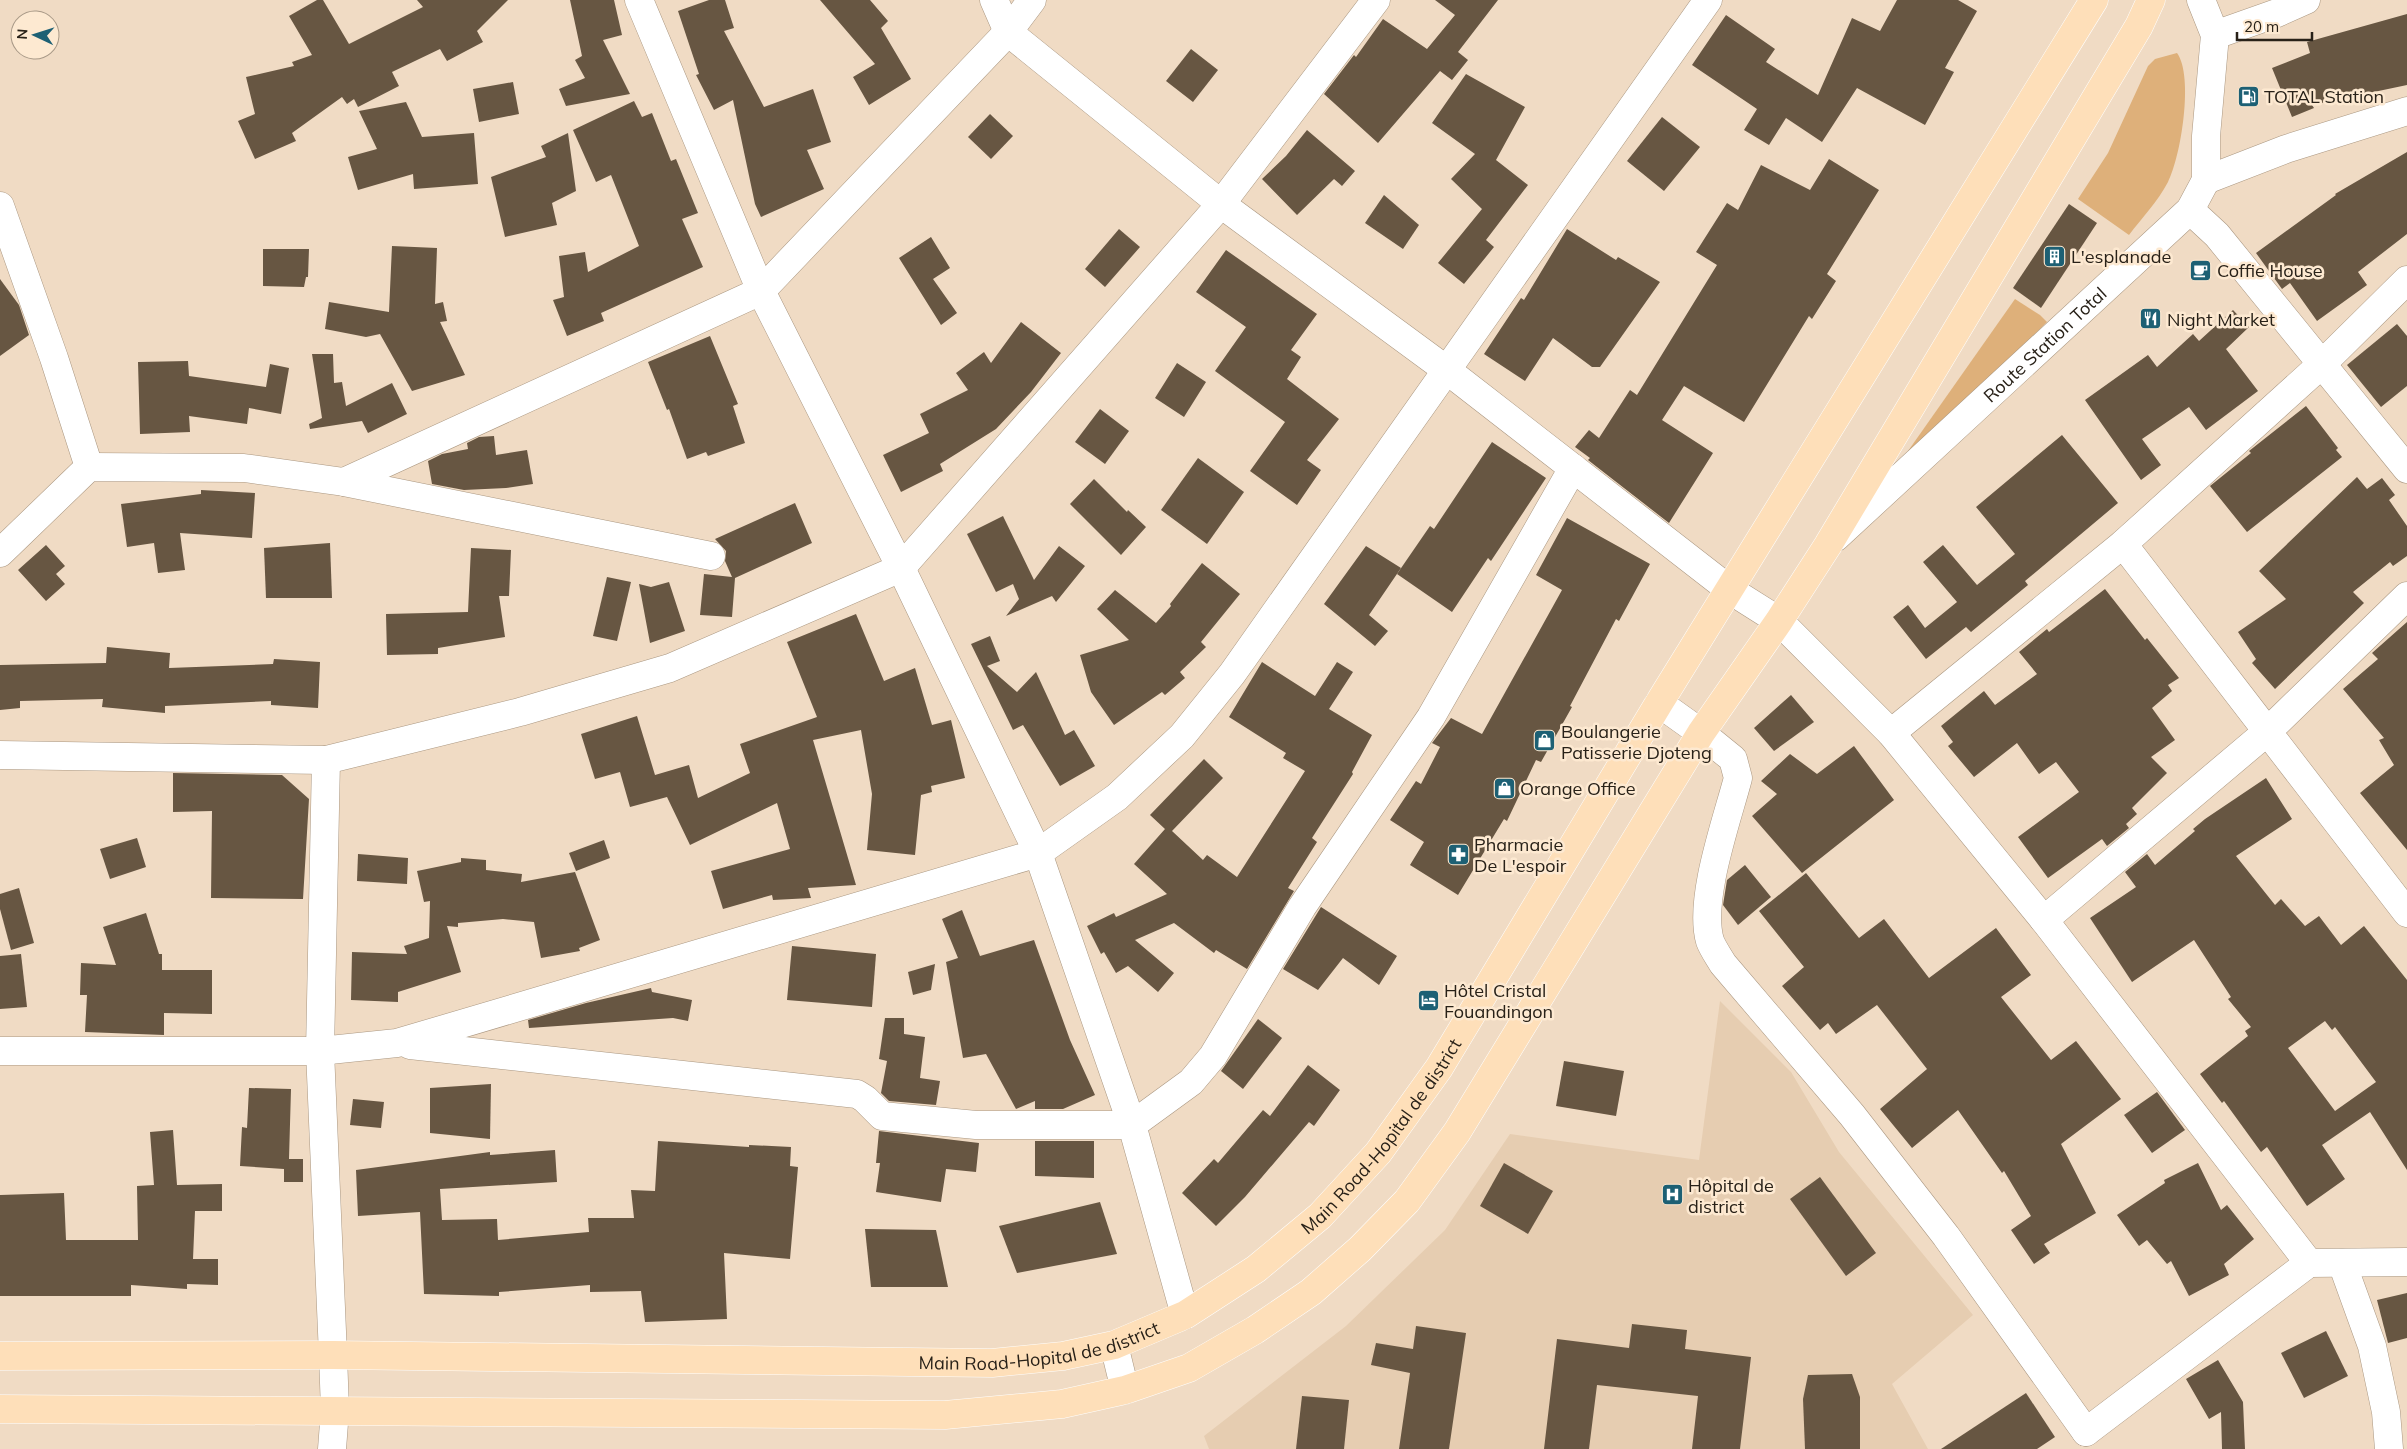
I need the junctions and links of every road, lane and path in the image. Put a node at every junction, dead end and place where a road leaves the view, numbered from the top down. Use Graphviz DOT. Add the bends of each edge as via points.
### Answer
graph roads {
  1 [pos="639,0"];
  2 [pos="994,0"];
  3 [pos="1032,0"];
  4 [pos="1376,0"];
  5 [pos="1708,0"];
  6 [pos="2094,0"];
  7 [pos="2151,0"];
  8 [pos="2201,0"];
  9 [pos="2306,0"];
  10 [pos="2276,7"];
  11 [pos="1008,32"];
  12 [pos="2215,35"];
  13 [pos="2407,111"];
  14 [pos="2206,180"];
  15 [pos="1221,204"];
  16 [pos="0,206"];
  17 [pos="2190,210"];
  18 [pos="2407,280"];
  19 [pos="761,291"];
  20 [pos="2323,363"];
  21 [pos="1448,370"];
  22 [pos="89,467"];
  23 [pos="1573,468"];
  24 [pos="2407,469"];
  25 [pos="344,482"];
  26 [pos="2123,544"];
  27 [pos="1828,545"];
  28 [pos="0,553"];
  29 [pos="711,556"];
  30 [pos="901,568"];
  31 [pos="1730,590"];
  32 [pos="2407,596"];
  33 [pos="1779,621"];
  34 [pos="1659,704"];
  35 [pos="2268,731"];
  36 [pos="1701,733"];
  37 [pos="1891,733"];
  38 [pos="0,755"];
  39 [pos="326,760"];
  40 [pos="1038,853"];
  41 [pos="2407,913"];
  42 [pos="2044,920"];
  43 [pos="397,1043"];
  44 [pos="0,1051"];
  45 [pos="320,1051"];
  46 [pos="1132,1125"];
  47 [pos="2342,1262"];
  48 [pos="2407,1262"];
  49 [pos="2309,1263"];
  50 [pos="1186,1315"];
  51 [pos="1114,1345"];
  52 [pos="333,1355"];
  53 [pos="0,1356"];
  54 [pos="1125,1390"];
  55 [pos="0,1409"];
  56 [pos="335,1410"];
  57 [pos="2083,1441"];
  58 [pos="332,1449"];
  59 [pos="2390,1449"];
  1 -- 19 [label="street"];
  2 -- 11 [label="street"];
  3 -- 11 [label="street"];
  4 -- 15 [label="street"];
  5 -- 21 [label="street"];
  6 -- 31 [label="main road, Main Road-Hopital de district"];
  7 -- 27 [label="main road" via="2134,34"];
  8 -- 12 [label="street, Route Station Total"];
  9 -- 10 [label="street"];
  10 -- 12 [label="street"];
  11 -- 15 [label="street"];
  11 -- 19 [label="street"];
  12 -- 14 [label="street, Route Station Total" via="2206,136"];
  13 -- 14 [label="street" via="2286,149"];
  14 -- 17 [label="street, Route Station Total"];
  15 -- 21 [label="street"];
  15 -- 30 [label="street"];
  16 -- 22 [label="street"];
  17 -- 20 [label="street" via="2217,235"];
  17 -- 27 [label="street, Route Station Total"];
  18 -- 20 [label="street"];
  19 -- 25 [label="street"];
  19 -- 30 [label="street"];
  20 -- 24 [label="street"];
  20 -- 26 [label="street"];
  21 -- 23 [label="street"];
  21 -- 40 [label="street" via="1232,674 1182,736 1117,797"];
  22 -- 25 [label="street" via="244,468"];
  22 -- 28 [label="street"];
  23 -- 31 [label="street"];
  23 -- 46 [label="street" via="1431,718 1302,907 1213,1056 1191,1082"];
  25 -- 29 [label="street"];
  26 -- 35 [label="street"];
  26 -- 37 [label="street"];
  27 -- 33 [label="main road"];
  30 -- 39 [label="street" via="670,668 520,712"];
  30 -- 40 [label="street"];
  31 -- 33 [label="street"];
  31 -- 34 [label="main road, Main Road-Hopital de district"];
  32 -- 35 [label="street"];
  33 -- 36 [label="main road"];
  33 -- 37 [label="street"];
  34 -- 36 [label="street"];
  34 -- 50 [label="main road, Main Road-Hopital de district" via="1439,1068 1378,1153 1320,1216 1264,1264"];
  35 -- 41 [label="street"];
  35 -- 42 [label="street"];
  36 -- 54 [label="main road" via="1462,1123 1407,1201 1360,1249 1311,1292 1256,1330 1189,1368"];
  36 -- 57 [label="street" via="1733,759 1738,778 1711,885 1708,912 1710,941 1723,964 1852,1115 1946,1236"];
  37 -- 42 [label="street"];
  38 -- 39 [label="street"];
  39 -- 45 [label="street"];
  40 -- 43 [label="street"];
  40 -- 46 [label="street"];
  42 -- 49 [label="street"];
  43 -- 45 [label="street"];
  43 -- 46 [label="street" via="857,1094 882,1116 976,1125"];
  44 -- 45 [label="street"];
  45 -- 52 [label="street"];
  46 -- 50 [label="street"];
  47 -- 48 [label="street"];
  47 -- 49 [label="street"];
  47 -- 59 [label="street" via="2372,1346"];
  49 -- 57 [label="street"];
  50 -- 51 [label="main road, Main Road-Hopital de district"];
  51 -- 52 [label="main road, Main Road-Hopital de district" via="1064,1356 992,1363"];
  51 -- 54 [label="street"];
  52 -- 53 [label="main road, Main Road-Hopital de district"];
  52 -- 56 [label="street"];
  54 -- 56 [label="main road" via="1062,1404 945,1415"];
  55 -- 56 [label="main road"];
  56 -- 58 [label="street"];
}
